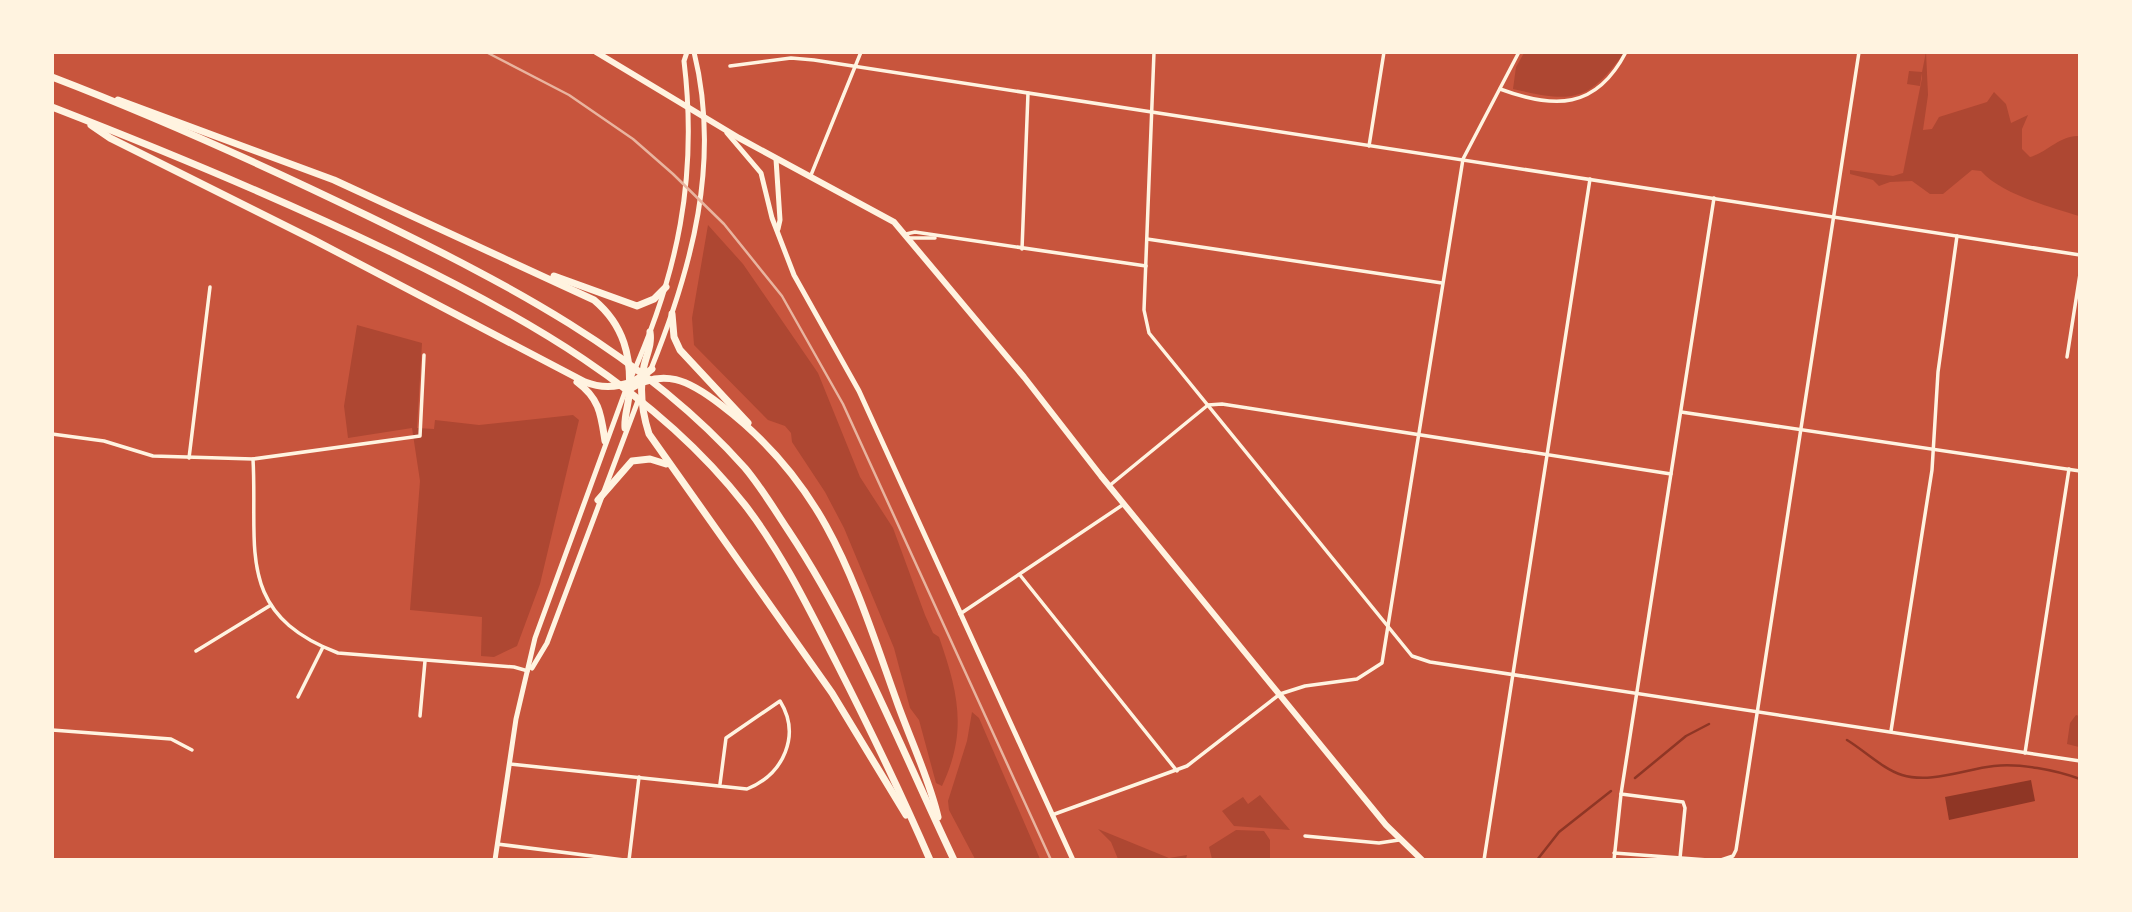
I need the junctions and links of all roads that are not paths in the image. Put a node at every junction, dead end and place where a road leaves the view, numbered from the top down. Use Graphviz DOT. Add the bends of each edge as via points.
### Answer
graph roads {
  1 [pos="596,52"];
  2 [pos="687,52"];
  3 [pos="694,52"];
  4 [pos="861,52"];
  5 [pos="1154,52"];
  6 [pos="1384,52"];
  7 [pos="1519,52"];
  8 [pos="1626,52"];
  9 [pos="1859,52"];
  10 [pos="730,66"];
  11 [pos="855,67"];
  12 [pos="52,77"];
  13 [pos="81,88"];
  14 [pos="1500,89"];
  15 [pos="1028,93"];
  16 [pos="52,107"];
  17 [pos="1152,112"];
  18 [pos="82,119"];
  19 [pos="723,128"];
  20 [pos="1369,146"];
  21 [pos="776,159"];
  22 [pos="1463,159"];
  23 [pos="810,177"];
  24 [pos="1590,179"];
  25 [pos="1714,198"];
  26 [pos="1834,217"];
  27 [pos="777,230"];
  28 [pos="907,236"];
  29 [pos="1957,236"];
  30 [pos="1147,239"];
  31 [pos="1022,249"];
  32 [pos="2080,255"];
  33 [pos="1146,266"];
  34 [pos="539,273"];
  35 [pos="2080,274"];
  36 [pos="1442,283"];
  37 [pos="210,287"];
  38 [pos="666,287"];
  39 [pos="672,314"];
  40 [pos="650,332"];
  41 [pos="424,355"];
  42 [pos="2067,357"];
  43 [pos="652,369"];
  44 [pos="573,376"];
  45 [pos="643,380"];
  46 [pos="626,391"];
  47 [pos="641,393"];
  48 [pos="1208,405"];
  49 [pos="1681,412"];
  50 [pos="625,428"];
  51 [pos="1802,430"];
  52 [pos="755,432"];
  53 [pos="52,434"];
  54 [pos="1420,434"];
  55 [pos="605,441"];
  56 [pos="1934,449"];
  57 [pos="1546,454"];
  58 [pos="189,458"];
  59 [pos="253,459"];
  60 [pos="670,467"];
  61 [pos="2069,469"];
  62 [pos="2080,471"];
  63 [pos="1671,474"];
  64 [pos="1108,486"];
  65 [pos="598,500"];
  66 [pos="1124,504"];
  67 [pos="1020,575"];
  68 [pos="271,605"];
  69 [pos="960,614"];
  70 [pos="1388,629"];
  71 [pos="323,647"];
  72 [pos="196,651"];
  73 [pos="425,661"];
  74 [pos="530,672"];
  75 [pos="1513,674"];
  76 [pos="1637,693"];
  77 [pos="1280,694"];
  78 [pos="298,697"];
  79 [pos="1759,711"];
  80 [pos="420,716"];
  81 [pos="52,730"];
  82 [pos="1891,732"];
  83 [pos="192,750"];
  84 [pos="2025,753"];
  85 [pos="2080,761"];
  86 [pos="508,764"];
  87 [pos="1177,771"];
  88 [pos="639,777"];
  89 [pos="720,784"];
  90 [pos="1621,793"];
  91 [pos="1052,815"];
  92 [pos="915,827"];
  93 [pos="941,831"];
  94 [pos="1305,836"];
  95 [pos="1399,840"];
  96 [pos="497,844"];
  97 [pos="1615,853"];
  98 [pos="1680,858"];
  99 [pos="1728,858"];
  100 [pos="495,859"];
  101 [pos="624,859"];
  102 [pos="629,859"];
  103 [pos="930,859"];
  104 [pos="954,859"];
  105 [pos="1073,859"];
  106 [pos="1422,859"];
  107 [pos="1484,859"];
  108 [pos="1614,859"];
  109 [pos="1708,859"];
  110 [pos="1721,859"];
  1 -- 19 [label="main road"];
  2 -- 38 [label="main road" via="691,129 687,191"];
  3 -- 39 [label="main road" via="704,113 702,192 691,254"];
  4 -- 11 [label="street"];
  5 -- 17 [label="street"];
  6 -- 20 [label="street"];
  7 -- 14 [label="street"];
  8 -- 14 [label="street" via="1594,92 1574,102 1548,102"];
  9 -- 26 [label="street"];
  10 -- 11 [label="street" via="791,58"];
  11 -- 15 [label="street"];
  11 -- 23 [label="street"];
  12 -- 13 [label="highway"];
  13 -- 34 [label="highway" via="334,180"];
  13 -- 93 [label="highway" via="314,190 518,292 610,348 674,399 745,468 794,540 849,636"];
  14 -- 22 [label="street"];
  15 -- 17 [label="street"];
  15 -- 31 [label="street"];
  16 -- 18 [label="highway"];
  17 -- 20 [label="street"];
  17 -- 30 [label="street"];
  18 -- 44 [label="highway" via="110,138"];
  18 -- 92 [label="highway" via="191,160 383,248 517,317 600,369 666,423 735,494 768,540 818,625"];
  19 -- 21 [label="main road"];
  19 -- 27 [label="main road" via="761,173"];
  20 -- 22 [label="street"];
  21 -- 23 [label="main road"];
  21 -- 27 [label="main road"];
  22 -- 24 [label="street"];
  22 -- 36 [label="street"];
  23 -- 28 [label="main road" via="876,210"];
  24 -- 25 [label="street"];
  24 -- 57 [label="street"];
  25 -- 26 [label="street"];
  25 -- 49 [label="street"];
  26 -- 29 [label="street"];
  26 -- 51 [label="street"];
  27 -- 69 [label="main road" via="794,275 859,391"];
  28 -- 31 [label="street"];
  28 -- 64 [label="main road"];
  29 -- 32 [label="street"];
  29 -- 56 [label="street" via="1938,372"];
  30 -- 33 [label="street"];
  30 -- 36 [label="street"];
  31 -- 33 [label="street"];
  33 -- 48 [label="street" via="1144,310 1149,333"];
  34 -- 38 [label="highway" via="563,278 627,305 654,299"];
  34 -- 46 [label="highway" via="594,300 615,320 627,351"];
  35 -- 42 [label="street"];
  36 -- 54 [label="street"];
  37 -- 58 [label="street"];
  38 -- 40 [label="main road"];
  39 -- 43 [label="main road"];
  39 -- 52 [label="highway" via="680,350"];
  40 -- 45 [label="highway" via="652,343"];
  40 -- 46 [label="main road"];
  41 -- 59 [label="street" via="420,436"];
  43 -- 45 [label="highway"];
  44 -- 46 [label="highway" via="598,387"];
  44 -- 55 [label="highway" via="600,408"];
  45 -- 46 [label="highway"];
  45 -- 47 [label="highway"];
  45 -- 52 [label="highway" via="681,378"];
  46 -- 50 [label="highway"];
  46 -- 55 [label="main road"];
  47 -- 50 [label="main road"];
  47 -- 60 [label="highway" via="649,434"];
  48 -- 54 [label="street"];
  48 -- 64 [label="street"];
  48 -- 70 [label="street"];
  49 -- 51 [label="street"];
  49 -- 63 [label="street"];
  50 -- 65 [label="main road"];
  51 -- 56 [label="street"];
  51 -- 79 [label="street"];
  52 -- 93 [label="highway" via="807,497 851,572"];
  53 -- 58 [label="street" via="153,456"];
  54 -- 57 [label="street"];
  54 -- 70 [label="street"];
  55 -- 74 [label="main road" via="535,638"];
  56 -- 61 [label="street"];
  56 -- 82 [label="street"];
  57 -- 63 [label="street"];
  57 -- 75 [label="street"];
  58 -- 59 [label="street"];
  59 -- 68 [label="street" via="253,552 258,579"];
  60 -- 65 [label="highway" via="650,459 632,460"];
  60 -- 92 [label="highway" via="832,693"];
  61 -- 62 [label="street"];
  61 -- 84 [label="street"];
  63 -- 76 [label="street"];
  64 -- 66 [label="main road"];
  65 -- 74 [label="main road" via="547,643"];
  66 -- 67 [label="street"];
  66 -- 77 [label="main road"];
  67 -- 69 [label="street"];
  67 -- 87 [label="street"];
  68 -- 71 [label="street" via="294,630"];
  68 -- 72 [label="street"];
  69 -- 91 [label="main road"];
  70 -- 75 [label="street" via="1416,659"];
  70 -- 77 [label="street" via="1384,660 1368,674 1349,682 1305,686"];
  71 -- 73 [label="street" via="356,656"];
  71 -- 78 [label="street"];
  73 -- 74 [label="street"];
  73 -- 80 [label="street"];
  74 -- 86 [label="main road"];
  75 -- 76 [label="street"];
  75 -- 107 [label="street"];
  76 -- 79 [label="street"];
  76 -- 90 [label="street"];
  77 -- 87 [label="street"];
  77 -- 95 [label="main road"];
  79 -- 82 [label="street"];
  79 -- 99 [label="street" via="1735,853"];
  81 -- 83 [label="street" via="171,739"];
  82 -- 84 [label="street"];
  84 -- 85 [label="street"];
  86 -- 88 [label="street"];
  86 -- 96 [label="main road"];
  87 -- 91 [label="street"];
  88 -- 89 [label="street"];
  88 -- 102 [label="street"];
  89 -- 89 [label="street" via="726,738 780,701 789,724 786,752 779,765 747,789"];
  90 -- 97 [label="street"];
  90 -- 98 [label="street" via="1683,802"];
  91 -- 105 [label="main road"];
  92 -- 103 [label="highway"];
  93 -- 104 [label="highway"];
  94 -- 95 [label="street" via="1379,843"];
  95 -- 106 [label="main road"];
  96 -- 100 [label="main road"];
  96 -- 101 [label="street"];
  97 -- 98 [label="street"];
  97 -- 108 [label="street"];
  98 -- 109 [label="street"];
  99 -- 110 [label="street"];
}
